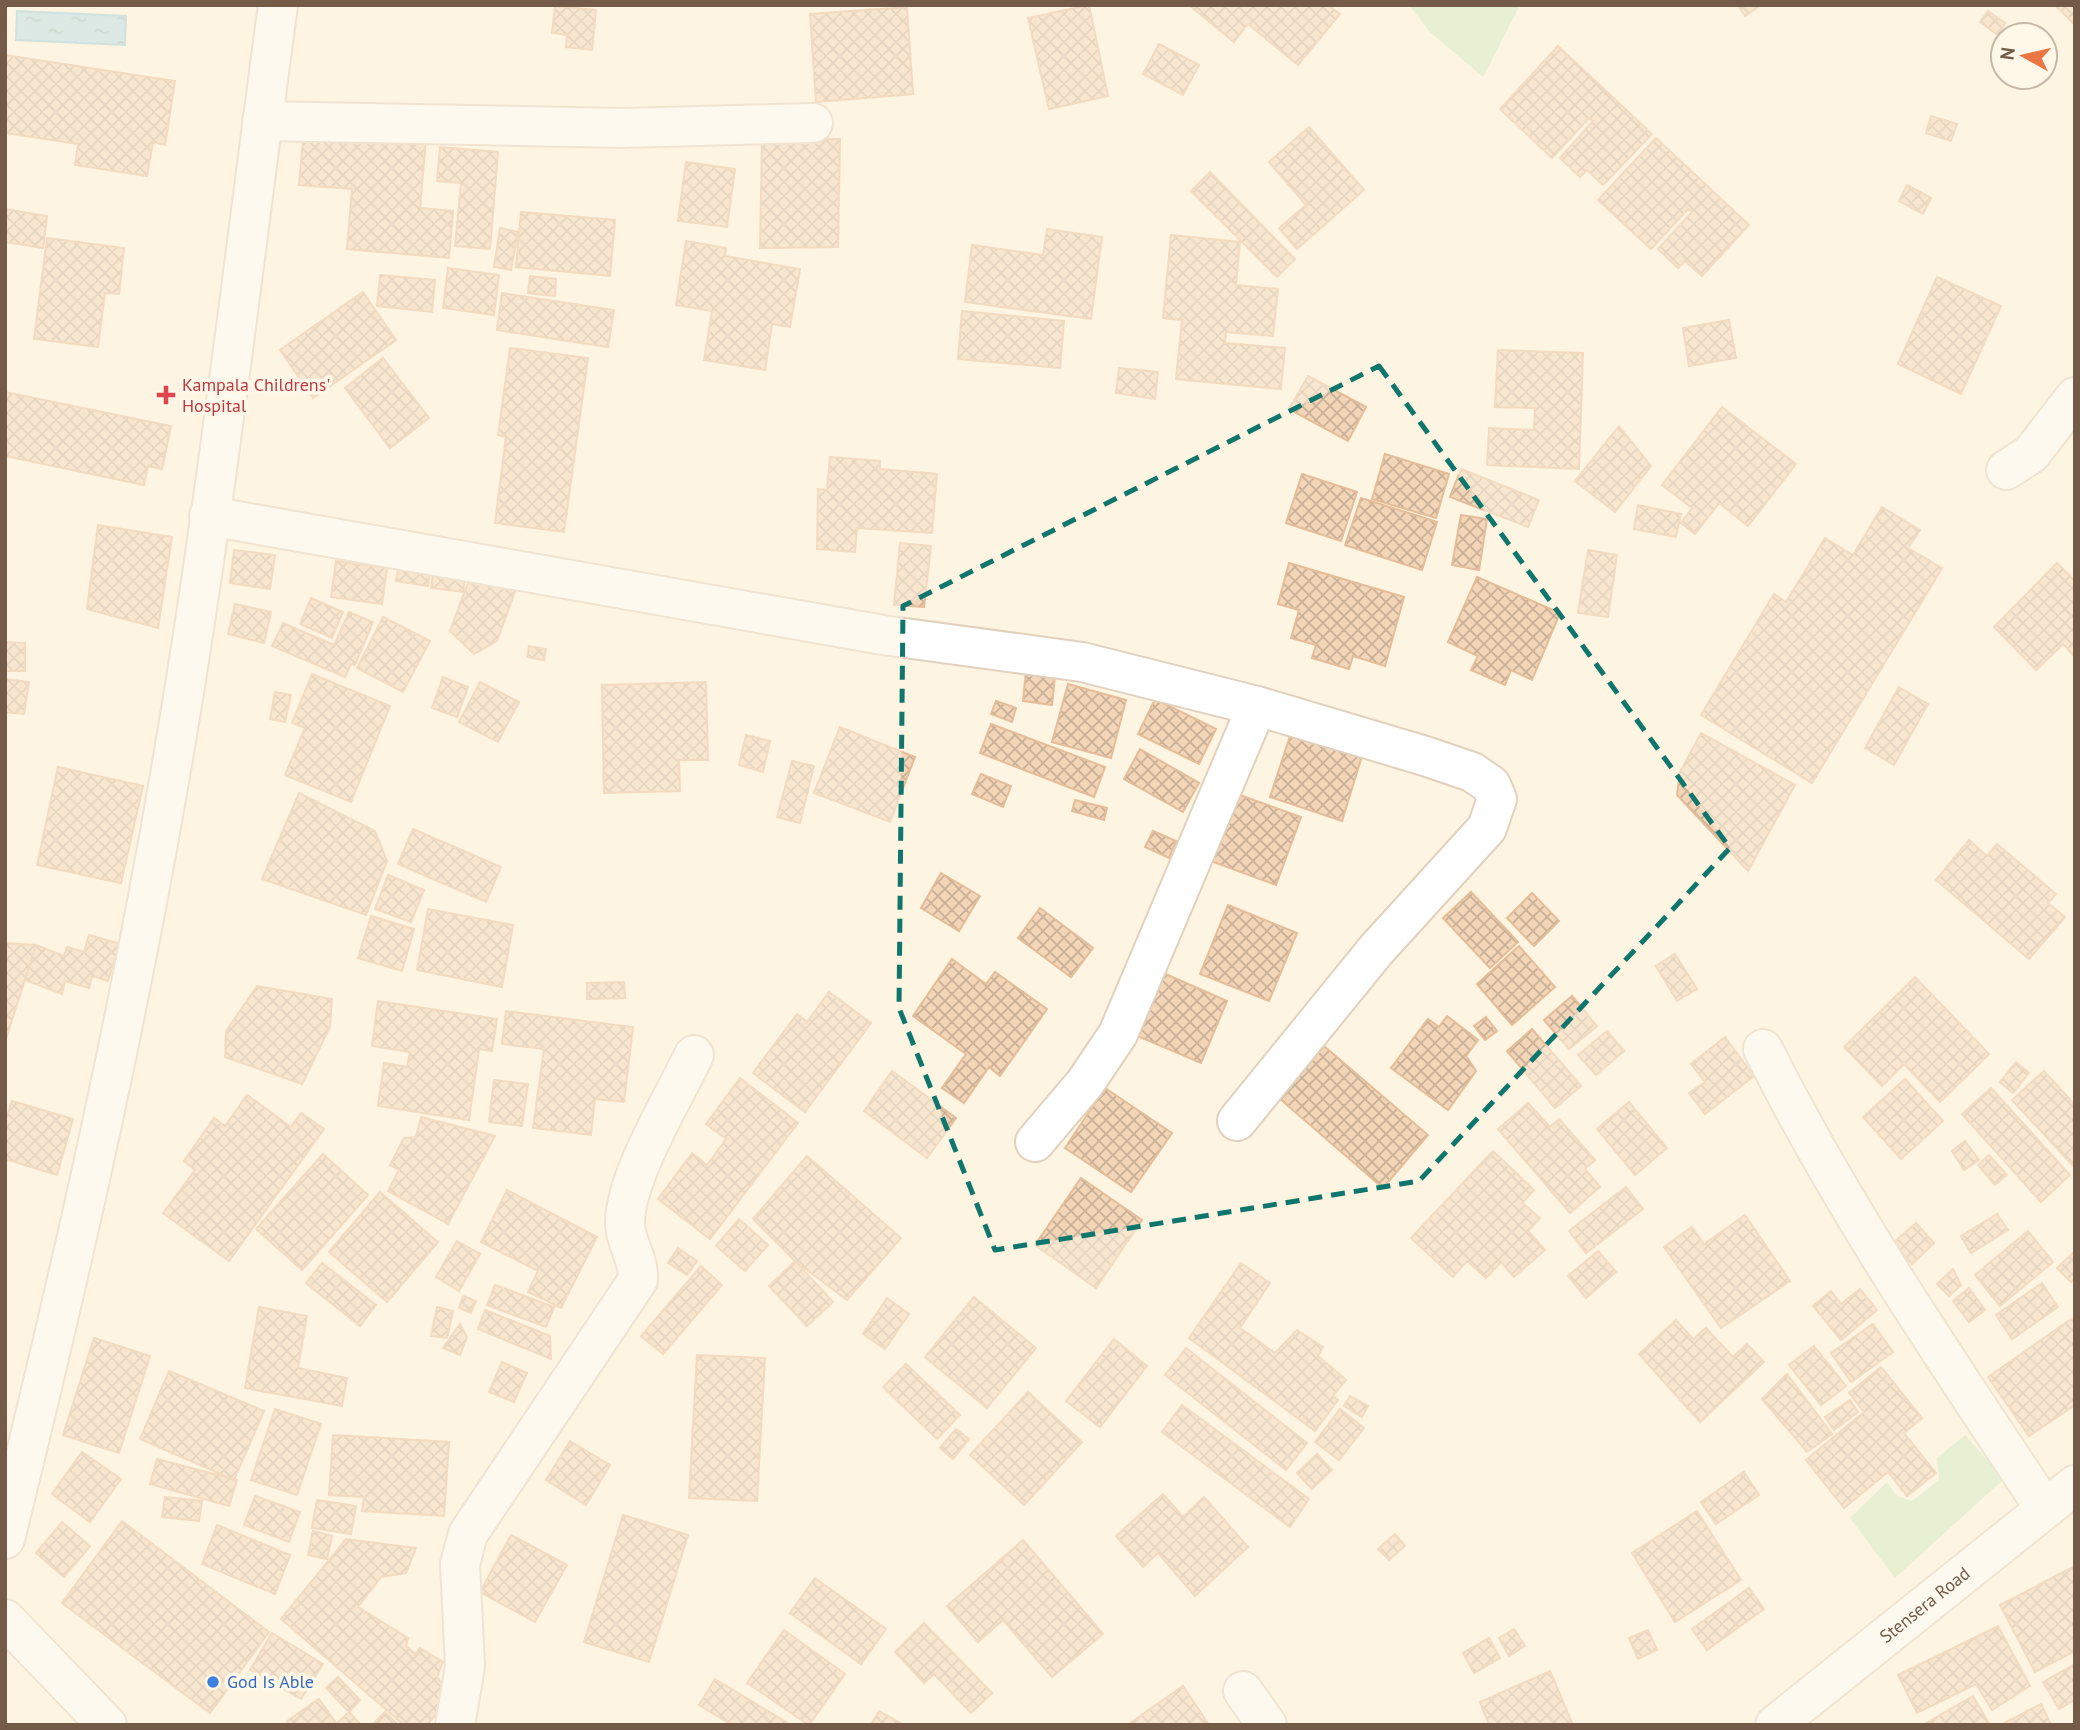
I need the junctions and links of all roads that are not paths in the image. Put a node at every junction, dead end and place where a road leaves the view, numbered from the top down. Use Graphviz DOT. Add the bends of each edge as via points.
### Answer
graph roads {
  1 [pos="278,5"];
  2 [pos="262,121"];
  3 [pos="813,123"];
  4 [pos="2075,397"];
  5 [pos="2006,470"];
  6 [pos="209,516"];
  7 [pos="1257,706"];
  8 [pos="1763,1049"];
  9 [pos="694,1055"];
  10 [pos="1237,1121"];
  11 [pos="1035,1142"];
  12 [pos="2075,1485"];
  13 [pos="2045,1508"];
  14 [pos="5,1539"];
  15 [pos="5,1619"];
  16 [pos="1243,1691"];
  17 [pos="107,1725"];
  18 [pos="455,1725"];
  19 [pos="1267,1725"];
  20 [pos="1775,1725"];
  1 -- 2 [label="street"];
  2 -- 3 [label="street" via="622,128"];
  2 -- 6 [label="street"];
  4 -- 5 [label="street" via="2031,454"];
  6 -- 7 [label="street" via="883,635 1082,662"];
  6 -- 14 [label="street" via="170,779 121,1039"];
  7 -- 10 [label="street" via="1472,772 1491,785 1497,799 1487,828 1376,950"];
  7 -- 11 [label="street" via="1118,1034 1085,1083"];
  8 -- 13 [label="street" via="1841,1196"];
  9 -- 18 [label="street" via="627,1204 625,1225 639,1264 638,1280 468,1534 460,1564 466,1667"];
  12 -- 13 [label="street, Stensera Road"];
  13 -- 20 [label="street, Stensera Road"];
  15 -- 17 [label="street"];
  16 -- 19 [label="street"];
}
